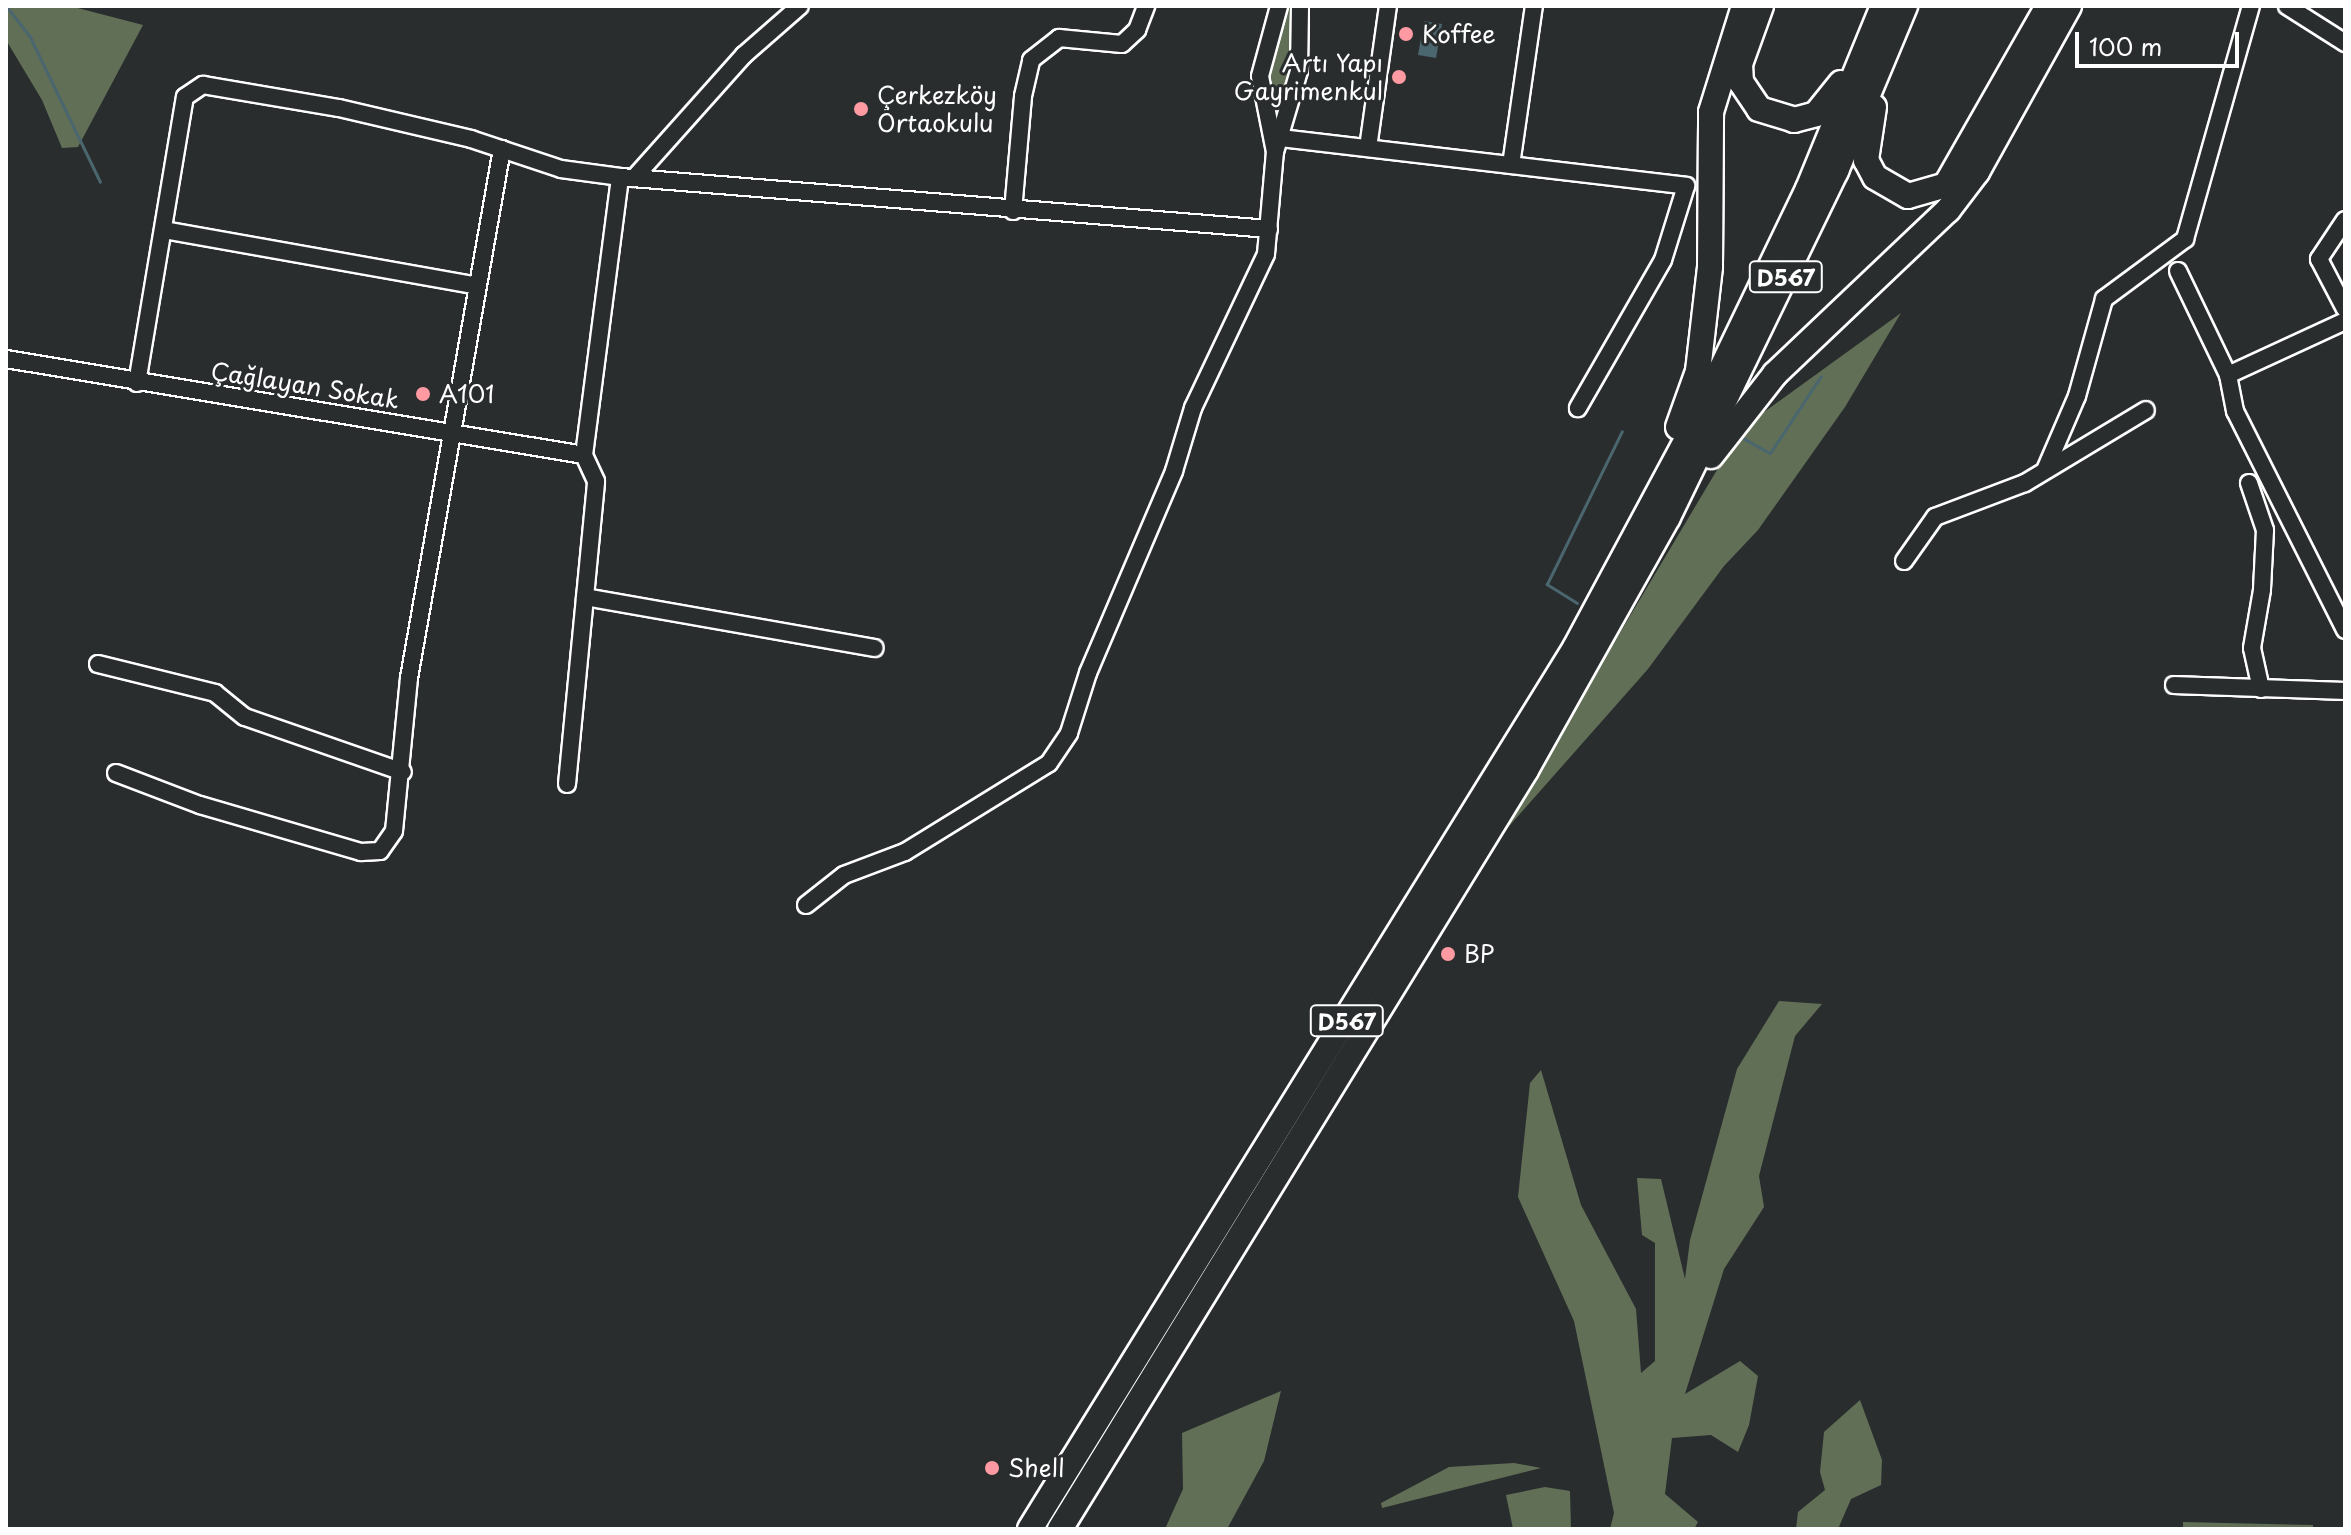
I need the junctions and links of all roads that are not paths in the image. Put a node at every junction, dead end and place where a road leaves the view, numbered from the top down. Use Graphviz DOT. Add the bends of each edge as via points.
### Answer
graph roads {
  1 [pos="800,6"];
  2 [pos="1146,6"];
  3 [pos="1279,6"];
  4 [pos="1300,6"];
  5 [pos="1388,6"];
  6 [pos="1534,6"];
  7 [pos="1744,6"];
  8 [pos="1761,6"];
  9 [pos="1905,6"];
  10 [pos="2048,6"];
  11 [pos="2069,6"];
  12 [pos="2251,6"];
  13 [pos="2287,6"];
  14 [pos="1884,22"];
  15 [pos="2345,43"];
  16 [pos="1277,145"];
  17 [pos="1368,148"];
  18 [pos="502,149"];
  19 [pos="1511,165"];
  20 [pos="627,178"];
  21 [pos="1013,211"];
  22 [pos="2345,220"];
  23 [pos="1269,229"];
  24 [pos="164,230"];
  25 [pos="2178,271"];
  26 [pos="477,286"];
  27 [pos="2345,309"];
  28 [pos="2345,321"];
  29 [pos="6,359"];
  30 [pos="2228,375"];
  31 [pos="137,383"];
  32 [pos="1578,408"];
  33 [pos="2146,410"];
  34 [pos="448,434"];
  35 [pos="584,455"];
  36 [pos="2046,468"];
  37 [pos="2249,483"];
  38 [pos="1658,511"];
  39 [pos="1904,561"];
  40 [pos="585,597"];
  41 [pos="2345,630"];
  42 [pos="875,648"];
  43 [pos="98,664"];
  44 [pos="2174,685"];
  45 [pos="2261,689"];
  46 [pos="2345,691"];
  47 [pos="403,772"];
  48 [pos="116,773"];
  49 [pos="567,784"];
  50 [pos="806,905"];
  51 [pos="1030,1529"];
  52 [pos="1060,1529"];
  1 -- 20 [label="street" via="744,55"];
  2 -- 21 [label="street" via="1137,30 1122,44 1059,38 1031,60"];
  3 -- 16 [label="street" via="1260,76"];
  4 -- 16 [label="street" via="1299,71"];
  5 -- 17 [label="street"];
  6 -- 19 [label="street"];
  7 -- 38 [label="highway" via="1711,112 1710,267 1698,371"];
  8 -- 14 [label="highway" via="1740,64 1741,82 1759,109 1794,120 1816,114 1830,102"];
  9 -- 14 [label="highway, D567"];
  10 -- 14 [label="highway" via="1946,185 1908,196 1875,177 1866,160"];
  11 -- 38 [label="highway" via="1977,172 1948,210 1775,374"];
  12 -- 36 [label="street" via="2185,239 2104,299 2077,396"];
  13 -- 15 [label="street"];
  14 -- 38 [label="highway, D567" via="1804,238"];
  16 -- 17 [label="street"];
  16 -- 23 [label="street"];
  17 -- 19 [label="street"];
  18 -- 20 [label="street" via="561,169"];
  18 -- 24 [label="street" via="339,108 203,85 185,97"];
  18 -- 26 [label="street"];
  19 -- 32 [label="street" via="1686,186 1663,260"];
  20 -- 21 [label="street" via="778,197"];
  20 -- 35 [label="street" via="616,205"];
  21 -- 23 [label="street"];
  22 -- 27 [label="street" via="2319,259"];
  23 -- 50 [label="street" via="1266,254 1193,408 1174,471 1088,673 1069,733 1049,763 905,852 844,875"];
  24 -- 26 [label="street"];
  24 -- 31 [label="street"];
  25 -- 30 [label="street"];
  26 -- 34 [label="street"];
  28 -- 30 [label="street"];
  29 -- 31 [label="street, Çağlayan Sokak"];
  30 -- 41 [label="street" via="2235,411"];
  31 -- 34 [label="street, Çağlayan Sokak"];
  33 -- 36 [label="street"];
  34 -- 35 [label="street, Çağlayan Sokak"];
  34 -- 47 [label="street" via="409,678"];
  35 -- 40 [label="street" via="596,481"];
  36 -- 39 [label="street" via="2025,483 1935,517"];
  37 -- 45 [label="street" via="2265,530 2252,648"];
  38 -- 51 [label="highway, D567" via="1505,768"];
  38 -- 52 [label="highway, D567" via="1526,770"];
  40 -- 42 [label="street"];
  40 -- 49 [label="street"];
  43 -- 47 [label="street" via="215,693 245,717"];
  44 -- 45 [label="street"];
  45 -- 46 [label="street"];
  47 -- 48 [label="street" via="394,831 380,851 361,852 200,805"];
}
